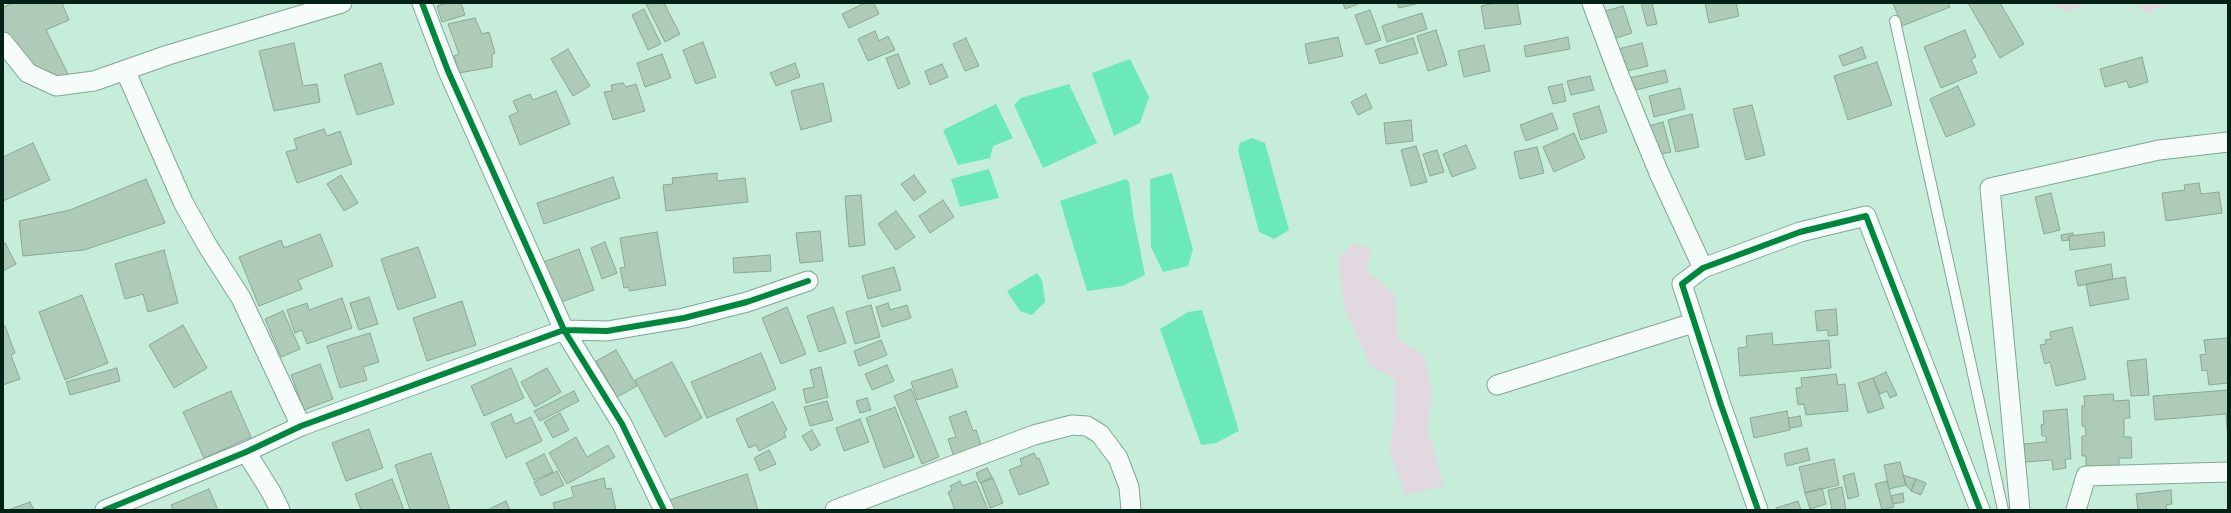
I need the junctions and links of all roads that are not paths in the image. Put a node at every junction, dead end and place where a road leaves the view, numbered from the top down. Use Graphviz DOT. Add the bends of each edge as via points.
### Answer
graph roads {
  1 [pos="342,3"];
  2 [pos="422,3"];
  3 [pos="1592,3"];
  4 [pos="1895,21"];
  5 [pos="3,42"];
  6 [pos="125,70"];
  7 [pos="2228,142"];
  8 [pos="1703,268"];
  9 [pos="808,281"];
  10 [pos="1694,324"];
  11 [pos="564,330"];
  12 [pos="1497,385"];
  13 [pos="301,426"];
  14 [pos="246,452"];
  15 [pos="2228,472"];
  16 [pos="105,510"];
  17 [pos="280,510"];
  18 [pos="664,510"];
  19 [pos="835,510"];
  20 [pos="1131,510"];
  21 [pos="1758,510"];
  22 [pos="1980,510"];
  23 [pos="2003,510"];
  24 [pos="2020,510"];
  25 [pos="2076,510"];
  1 -- 6 [label="street"];
  2 -- 11 [label="street" via="448,71"];
  3 -- 8 [label="street" via="1659,173"];
  4 -- 23 [label="lane"];
  5 -- 6 [label="street" via="28,73 56,86 94,81"];
  6 -- 13 [label="street" via="183,202 241,298"];
  7 -- 24 [label="street" via="2159,150 1990,188"];
  8 -- 10 [label="street" via="1682,284"];
  8 -- 22 [label="street" via="1800,232 1866,216"];
  9 -- 11 [label="street" via="747,302 684,318 607,331"];
  10 -- 12 [label="street"];
  10 -- 21 [label="street"];
  11 -- 13 [label="street"];
  11 -- 18 [label="street" via="622,424"];
  13 -- 14 [label="street"];
  14 -- 16 [label="street"];
  14 -- 17 [label="street"];
  15 -- 25 [label="street" via="2086,476"];
  19 -- 20 [label="street" via="1034,435 1072,425 1087,426 1100,434 1118,458 1129,487"];
}
